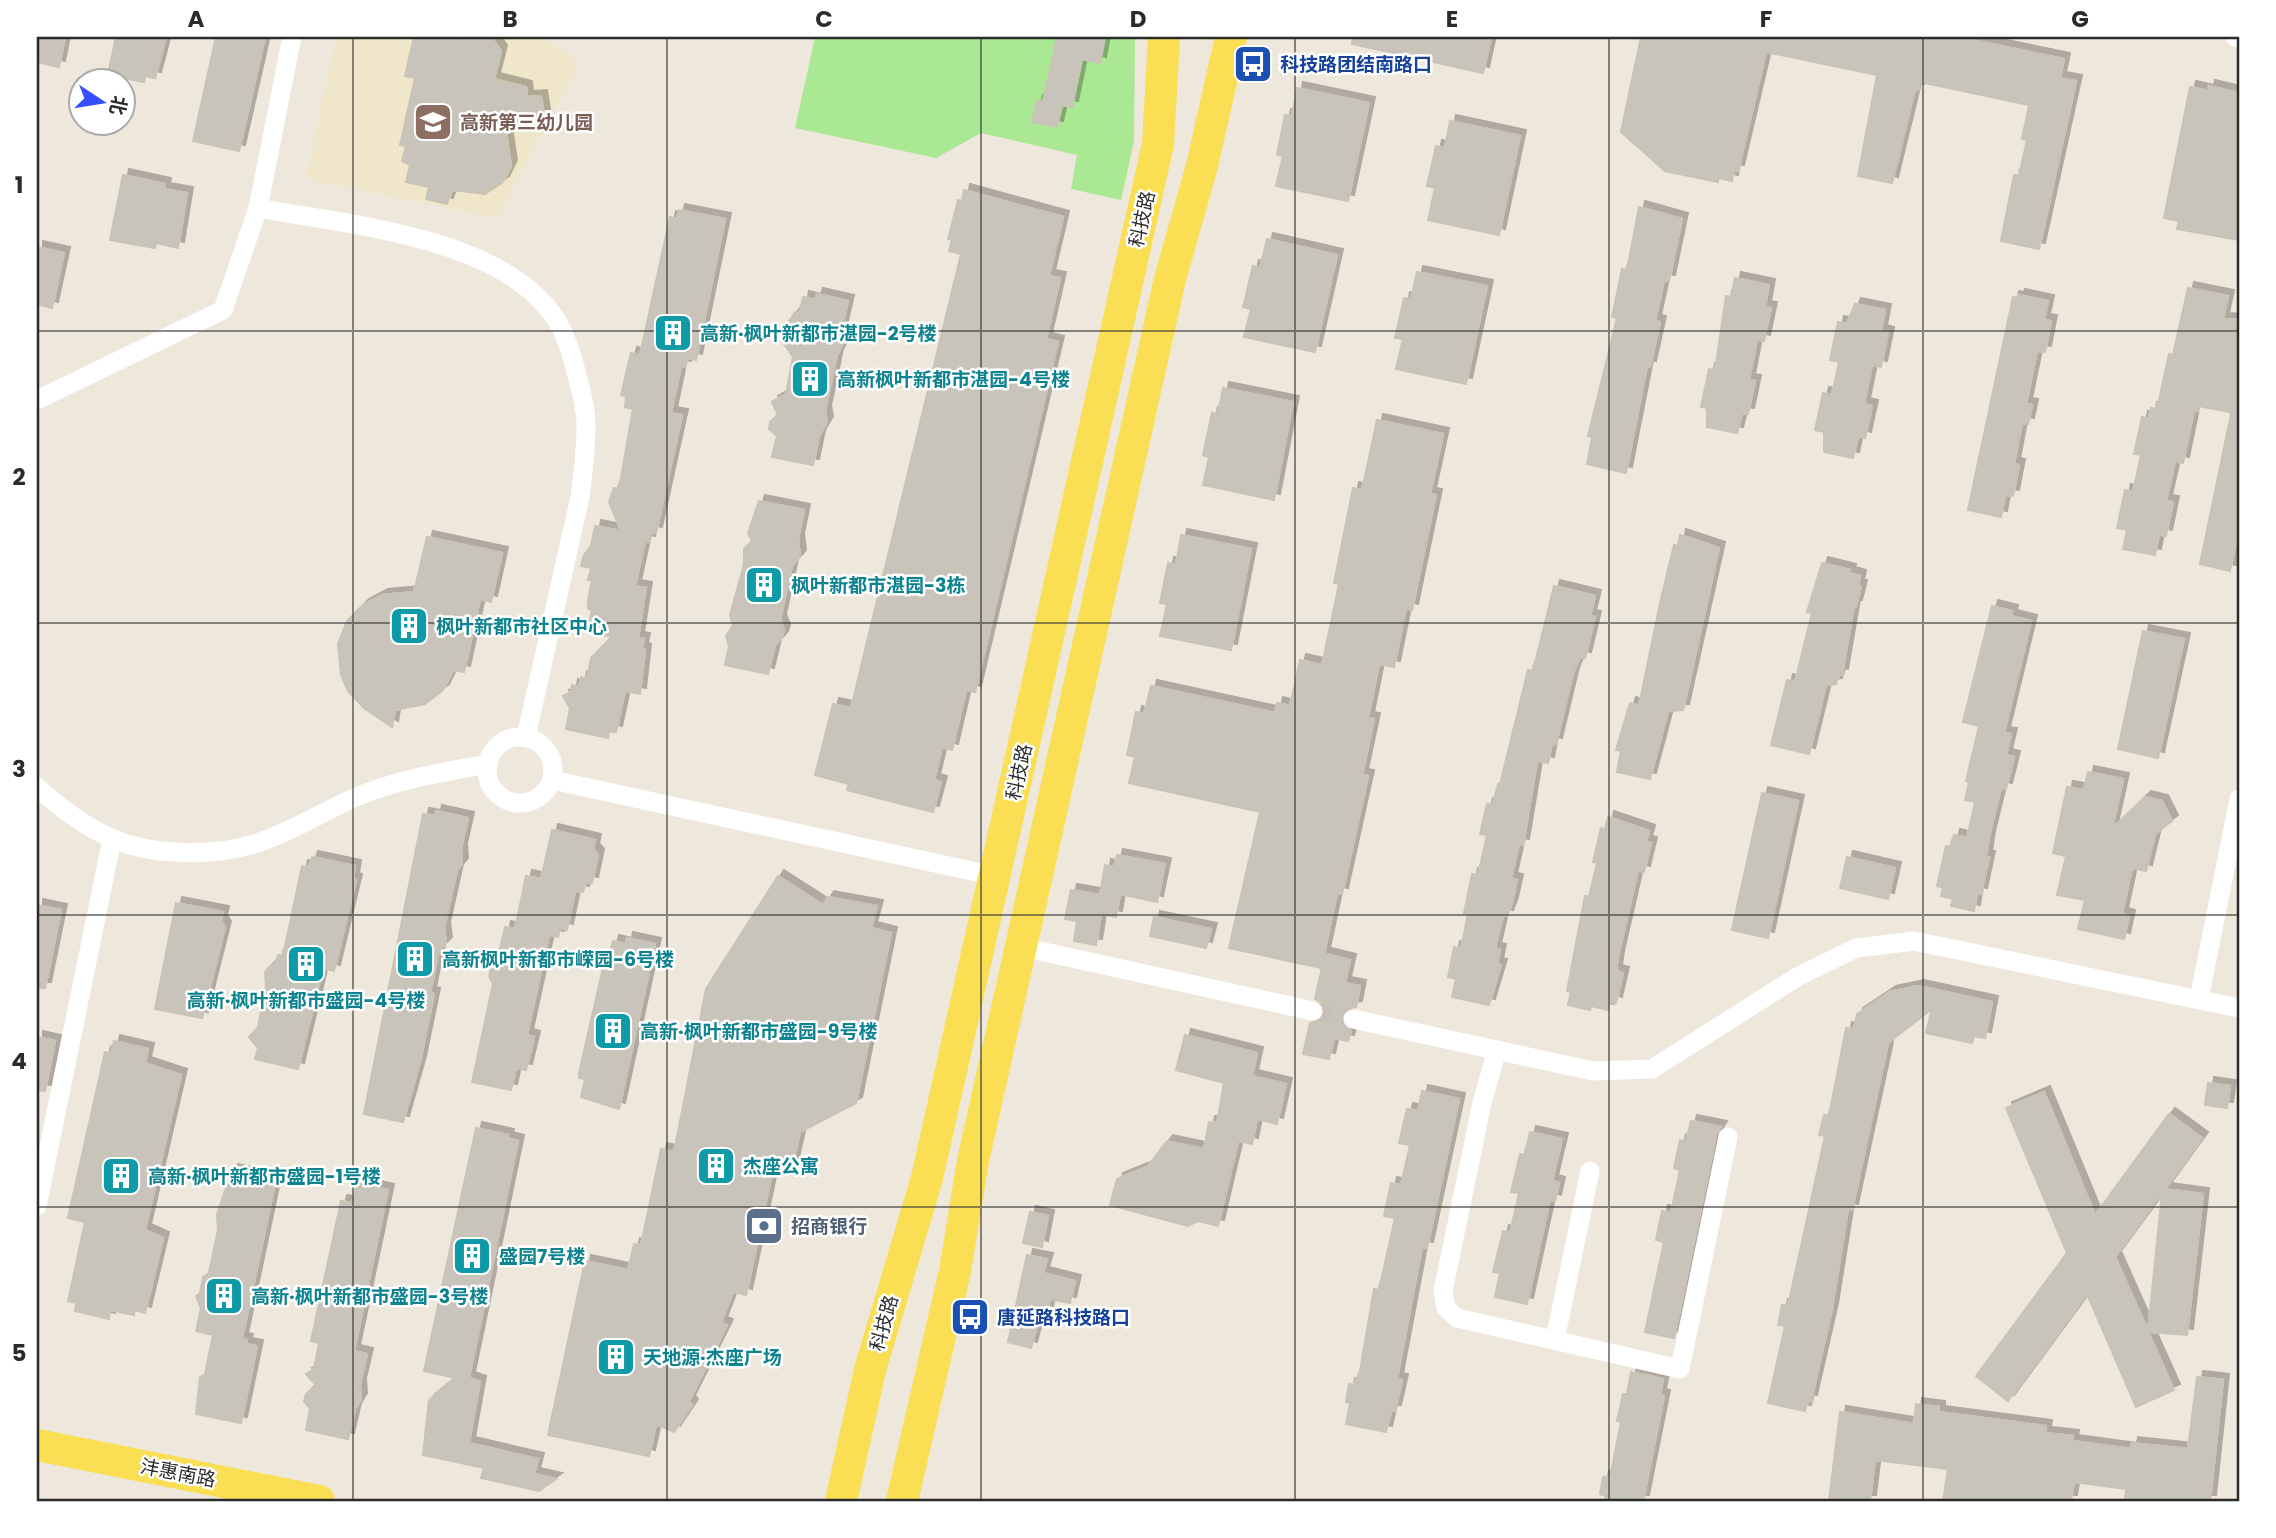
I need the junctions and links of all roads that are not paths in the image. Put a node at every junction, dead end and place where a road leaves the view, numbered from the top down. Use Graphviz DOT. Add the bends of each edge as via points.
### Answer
graph roads {
  1 [pos="292,37"];
  2 [pos="1164,37"];
  3 [pos="1231,37"];
  4 [pos="258,208"];
  5 [pos="37,400"];
  6 [pos="526,737"];
  7 [pos="488,764"];
  8 [pos="552,780"];
  9 [pos="37,787"];
  10 [pos="2239,799"];
  11 [pos="112,839"];
  12 [pos="995,876"];
  13 [pos="1022,947"];
  14 [pos="2199,999"];
  15 [pos="2239,1008"];
  16 [pos="1312,1010"];
  17 [pos="1353,1019"];
  18 [pos="1497,1050"];
  19 [pos="1728,1137"];
  20 [pos="1590,1171"];
  21 [pos="37,1206"];
  22 [pos="1555,1340"];
  23 [pos="37,1445"];
  24 [pos="318,1501"];
  25 [pos="841,1501"];
  26 [pos="902,1501"];
  1 -- 4 [label="street"];
  2 -- 12 [label="main road, 科技路" via="1158,144"];
  3 -- 13 [label="main road, 科技路" via="1170,279"];
  4 -- 5 [label="street" via="223,310"];
  4 -- 6 [label="street" via="394,233 472,254 539,299 560,325 587,426 584,465"];
  6 -- 7 [label="street" via="504,740 495,747"];
  6 -- 8 [label="street" via="537,740 551,757"];
  7 -- 8 [label="street" via="492,788 509,802 540,797"];
  7 -- 11 [label="street" via="360,795 258,843 209,854"];
  8 -- 12 [label="street"];
  9 -- 11 [label="street" via="58,806"];
  10 -- 14 [label="street"];
  11 -- 21 [label="street"];
  12 -- 25 [label="main road, 科技路" via="927,1178 870,1370"];
  13 -- 16 [label="street"];
  13 -- 26 [label="main road, 科技路"];
  14 -- 15 [label="street"];
  14 -- 18 [label="street" via="1914,941 1856,948 1797,977 1652,1069 1593,1071"];
  17 -- 18 [label="street"];
  18 -- 22 [label="street" via="1482,1103 1443,1301 1457,1318"];
  19 -- 22 [label="street" via="1680,1368"];
  20 -- 22 [label="street"];
  23 -- 24 [label="main road, 沣惠南路"];
}
